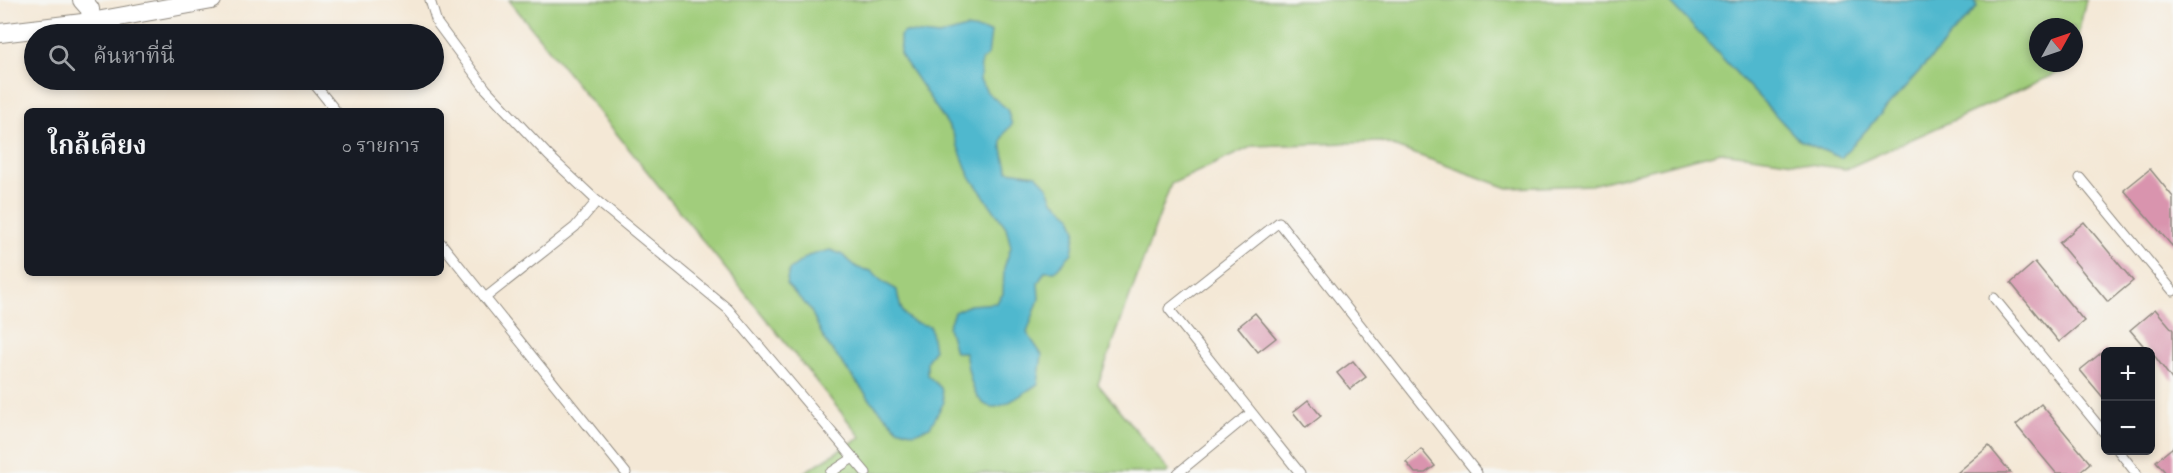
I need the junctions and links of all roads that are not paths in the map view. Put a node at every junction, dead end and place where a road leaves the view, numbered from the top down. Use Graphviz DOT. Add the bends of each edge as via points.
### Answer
graph roads {
  1 [pos="82,0"];
  2 [pos="212,0"];
  3 [pos="430,0"];
  4 [pos="91,22"];
  5 [pos="74,24"];
  6 [pos="438,24"];
  7 [pos="24,30"];
  8 [pos="444,32"];
  9 [pos="0,33"];
  10 [pos="319,90"];
  11 [pos="334,108"];
  12 [pos="2080,178"];
  13 [pos="597,201"];
  14 [pos="444,247"];
  15 [pos="2173,291"];
  16 [pos="485,298"];
  17 [pos="1994,298"];
  18 [pos="1251,413"];
  19 [pos="2101,429"];
  20 [pos="2122,455"];
  21 [pos="853,458"];
  22 [pos="1474,469"];
  23 [pos="626,473"];
  24 [pos="830,473"];
  25 [pos="866,473"];
  26 [pos="1178,473"];
  27 [pos="1300,473"];
  28 [pos="1463,473"];
  29 [pos="2136,473"];
  1 -- 4 [label="street" via="90,9"];
  2 -- 4 [label="street"];
  3 -- 6 [label="lane"];
  4 -- 5 [label="street"];
  7 -- 9 [label="street"];
  8 -- 13 [label="lane" via="486,89"];
  10 -- 11 [label="lane"];
  12 -- 15 [label="lane"];
  13 -- 16 [label="lane" via="575,227"];
  13 -- 21 [label="lane" via="728,309"];
  14 -- 16 [label="lane"];
  16 -- 23 [label="lane"];
  17 -- 19 [label="lane"];
  18 -- 22 [label="lane" via="1169,309 1279,222"];
  18 -- 26 [label="lane"];
  18 -- 27 [label="lane"];
  20 -- 29 [label="lane"];
  21 -- 24 [label="lane"];
  21 -- 25 [label="lane"];
  22 -- 28 [label="lane"];
}
